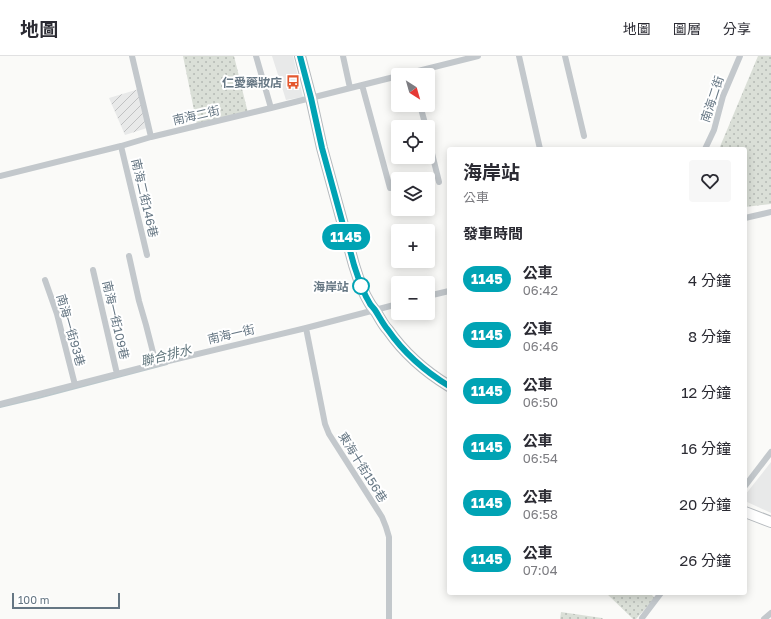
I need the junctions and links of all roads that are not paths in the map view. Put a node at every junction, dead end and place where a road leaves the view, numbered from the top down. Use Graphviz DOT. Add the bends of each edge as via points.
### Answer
graph roads {
  1 [pos="132,56"];
  2 [pos="256,56"];
  3 [pos="300,56"];
  4 [pos="343,56"];
  5 [pos="478,56"];
  6 [pos="519,56"];
  7 [pos="565,56"];
  8 [pos="740,56"];
  9 [pos="459,58"];
  10 [pos="430,68"];
  11 [pos="391,78"];
  12 [pos="362,85"];
  13 [pos="350,88"];
  14 [pos="311,98"];
  15 [pos="271,108"];
  16 [pos="584,136"];
  17 [pos="151,137"];
  18 [pos="122,146"];
  19 [pos="540,147"];
  20 [pos="706,147"];
  21 [pos="435,164"];
  22 [pos="0,176"];
  23 [pos="439,182"];
  24 [pos="390,188"];
  25 [pos="771,212"];
  26 [pos="747,218"];
  27 [pos="147,255"];
  28 [pos="129,256"];
  29 [pos="93,270"];
  30 [pos="45,280"];
  31 [pos="447,291"];
  32 [pos="435,294"];
  33 [pos="391,307"];
  34 [pos="376,312"];
  35 [pos="306,328"];
  36 [pos="156,364"];
  37 [pos="117,374"];
  38 [pos="76,385"];
  39 [pos="447,385"];
  40 [pos="0,404"];
  41 [pos="771,452"];
  42 [pos="747,483"];
  43 [pos="747,513"];
  44 [pos="771,522"];
  45 [pos="659,595"];
  46 [pos="771,612"];
  47 [pos="642,618"];
  48 [pos="389,619"];
  49 [pos="764,619"];
  1 -- 17 [label="street"];
  2 -- 15 [label="street"];
  3 -- 14 [label="main road"];
  4 -- 13 [label="street"];
  5 -- 9 [label="street"];
  6 -- 19 [label="street"];
  7 -- 16 [label="street"];
  8 -- 20 [label="street, 南海二街"];
  9 -- 10 [label="street"];
  11 -- 12 [label="street, 南海二街"];
  12 -- 13 [label="street, 南海二街"];
  12 -- 24 [label="street"];
  13 -- 14 [label="street, 南海二街"];
  14 -- 15 [label="street, 南海二街"];
  14 -- 34 [label="main road" via="354,265 363,290"];
  15 -- 17 [label="street, 南海二街"];
  17 -- 18 [label="street, 南海二街"];
  18 -- 22 [label="street, 南海二街"];
  18 -- 27 [label="street, 南海二街146巷"];
  21 -- 23 [label="street"];
  25 -- 26 [label="street"];
  28 -- 36 [label="street"];
  29 -- 37 [label="street, 南海一街109巷"];
  30 -- 38 [label="street, 南海一街93巷"];
  31 -- 32 [label="street"];
  33 -- 34 [label="street, 南海一街"];
  34 -- 35 [label="street, 南海一街"];
  34 -- 39 [label="main road" via="390,334 414,360"];
  35 -- 36 [label="street, 南海一街"];
  35 -- 48 [label="street, 東海十街156巷" via="325,424 382,517 389,537"];
  36 -- 37 [label="street, 南海一街"];
  37 -- 38 [label="street, 南海一街"];
  38 -- 40 [label="street, 南海一街"];
  41 -- 42 [label="street"];
  43 -- 44 [label="main road"];
  45 -- 47 [label="street"];
  46 -- 49 [label="street"];
}
